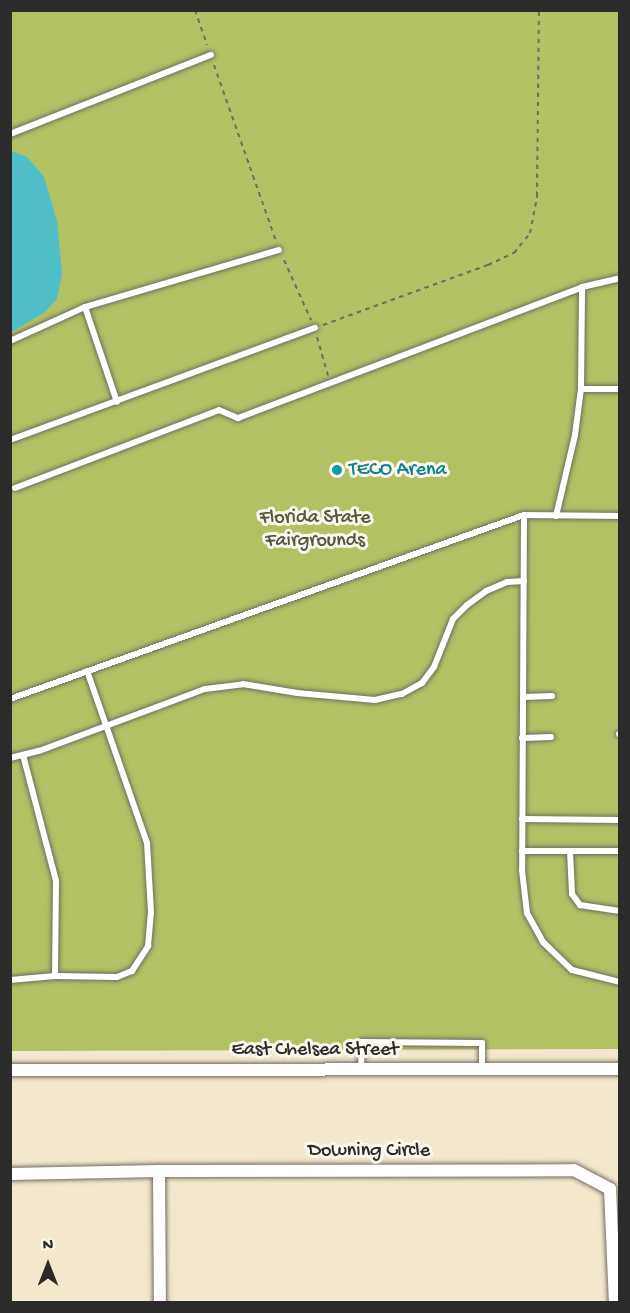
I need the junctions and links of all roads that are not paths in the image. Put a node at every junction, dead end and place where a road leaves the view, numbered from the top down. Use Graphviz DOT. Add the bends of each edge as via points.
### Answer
graph roads {
  1 [pos="211,55"];
  2 [pos="10,134"];
  3 [pos="279,250"];
  4 [pos="620,278"];
  5 [pos="582,287"];
  6 [pos="85,307"];
  7 [pos="315,328"];
  8 [pos="10,341"];
  9 [pos="581,389"];
  10 [pos="620,389"];
  11 [pos="117,402"];
  12 [pos="10,441"];
  13 [pos="15,488"];
  14 [pos="524,516"];
  15 [pos="556,516"];
  16 [pos="620,516"];
  17 [pos="524,581"];
  18 [pos="87,671"];
  19 [pos="552,696"];
  20 [pos="523,697"];
  21 [pos="10,699"];
  22 [pos="107,726"];
  23 [pos="551,737"];
  24 [pos="522,738"];
  25 [pos="23,755"];
  26 [pos="10,758"];
  27 [pos="522,819"];
  28 [pos="620,820"];
  29 [pos="522,851"];
  30 [pos="570,851"];
  31 [pos="620,851"];
  32 [pos="620,911"];
  33 [pos="55,976"];
  34 [pos="10,980"];
  35 [pos="620,982"];
  36 [pos="482,1069"];
  37 [pos="620,1069"];
  38 [pos="10,1070"];
  39 [pos="361,1070"];
  40 [pos="159,1171"];
  41 [pos="10,1174"];
  42 [pos="160,1302"];
  43 [pos="615,1302"];
  1 -- 2 [label="lane"];
  3 -- 6 [label="lane"];
  4 -- 5 [label="lane"];
  5 -- 9 [label="lane"];
  5 -- 13 [label="lane" via="238,418 219,410"];
  6 -- 8 [label="lane"];
  6 -- 11 [label="lane"];
  7 -- 11 [label="lane"];
  9 -- 10 [label="lane"];
  9 -- 15 [label="lane"];
  11 -- 12 [label="lane"];
  14 -- 15 [label="lane"];
  14 -- 17 [label="lane"];
  14 -- 18 [label="lane"];
  15 -- 16 [label="lane"];
  17 -- 20 [label="lane"];
  17 -- 22 [label="lane" via="507,582 467,605 453,619 435,667 422,683 402,694 375,700 345,699 243,684 205,689"];
  18 -- 21 [label="lane"];
  18 -- 22 [label="lane"];
  19 -- 20 [label="lane"];
  20 -- 24 [label="lane"];
  22 -- 25 [label="lane"];
  22 -- 33 [label="lane" via="147,843 151,912 148,946 132,971 117,977"];
  23 -- 24 [label="lane"];
  24 -- 27 [label="lane"];
  25 -- 26 [label="lane"];
  25 -- 33 [label="lane" via="56,881"];
  27 -- 28 [label="lane"];
  27 -- 29 [label="lane"];
  29 -- 30 [label="lane"];
  29 -- 35 [label="lane" via="527,913 543,942 572,970"];
  30 -- 31 [label="lane"];
  30 -- 32 [label="lane" via="572,894 580,905"];
  33 -- 34 [label="lane"];
  36 -- 37 [label="street, East Chelsea Street"];
  36 -- 39 [label="street, East Chelsea Street"];
  36 -- 39 [label="lane" via="482,1043 362,1042"];
  38 -- 39 [label="street, East Chelsea Street"];
  40 -- 41 [label="street, Downing Circle"];
  40 -- 42 [label="street"];
  40 -- 43 [label="street, Downing Circle" via="574,1170 610,1189"];
}
